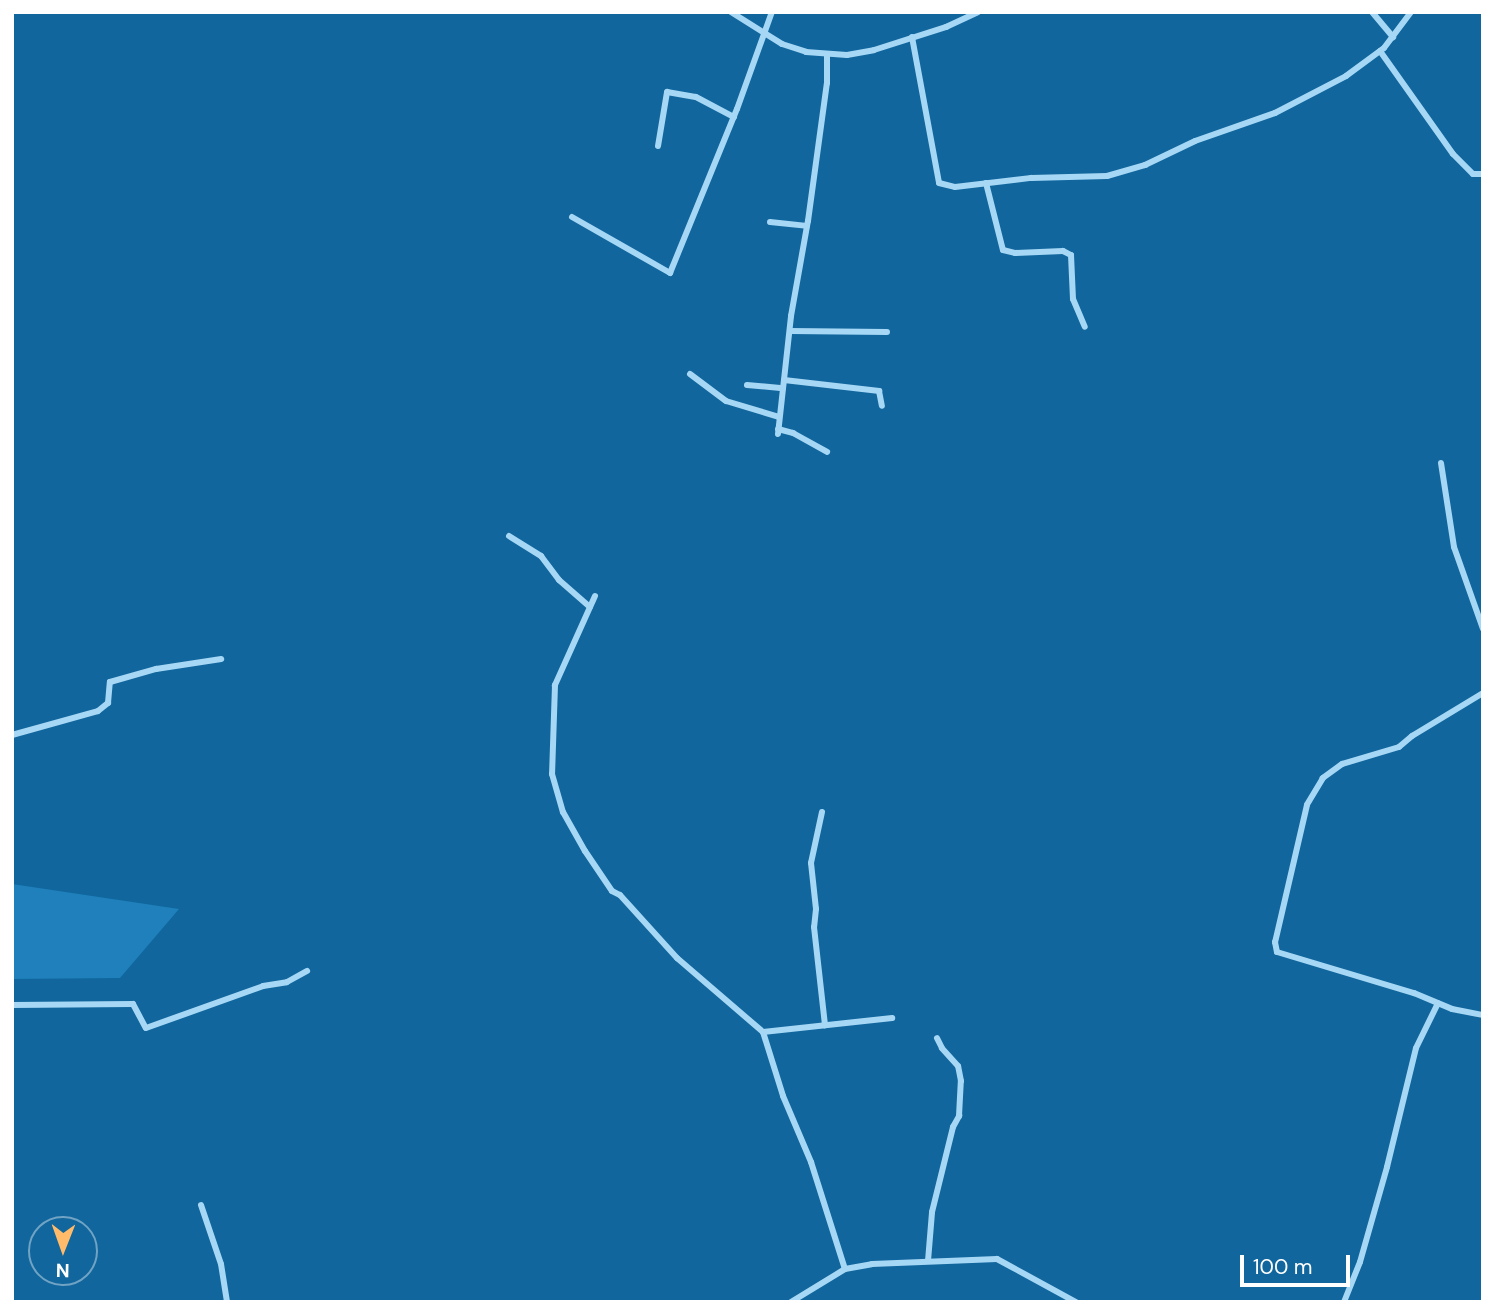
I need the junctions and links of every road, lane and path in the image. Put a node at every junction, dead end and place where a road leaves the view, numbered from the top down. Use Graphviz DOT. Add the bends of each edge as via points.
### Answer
graph roads {
  1 [pos="730,12"];
  2 [pos="772,12"];
  3 [pos="978,12"];
  4 [pos="1372,12"];
  5 [pos="1411,12"];
  6 [pos="764,32"];
  7 [pos="912,37"];
  8 [pos="1394,37"];
  9 [pos="1380,51"];
  10 [pos="827,54"];
  11 [pos="734,117"];
  12 [pos="658,146"];
  13 [pos="1483,174"];
  14 [pos="986,183"];
  15 [pos="572,217"];
  16 [pos="770,222"];
  17 [pos="807,226"];
  18 [pos="1085,327"];
  19 [pos="790,331"];
  20 [pos="887,332"];
  21 [pos="690,374"];
  22 [pos="784,380"];
  23 [pos="747,385"];
  24 [pos="783,388"];
  25 [pos="882,406"];
  26 [pos="779,417"];
  27 [pos="827,452"];
  28 [pos="1441,463"];
  29 [pos="509,536"];
  30 [pos="595,596"];
  31 [pos="590,607"];
  32 [pos="1483,629"];
  33 [pos="221,659"];
  34 [pos="1483,693"];
  35 [pos="12,735"];
  36 [pos="822,812"];
  37 [pos="307,971"];
  38 [pos="1438,1003"];
  39 [pos="12,1004"];
  40 [pos="1483,1015"];
  41 [pos="892,1018"];
  42 [pos="825,1025"];
  43 [pos="763,1032"];
  44 [pos="937,1038"];
  45 [pos="201,1205"];
  46 [pos="928,1261"];
  47 [pos="845,1269"];
  48 [pos="227,1302"];
  49 [pos="791,1302"];
  50 [pos="1076,1302"];
  51 [pos="1344,1302"];
  1 -- 6 [label="street"];
  2 -- 6 [label="street"];
  3 -- 7 [label="street"];
  4 -- 8 [label="street"];
  5 -- 8 [label="street"];
  6 -- 10 [label="street" via="782,44"];
  6 -- 11 [label="street"];
  7 -- 10 [label="street" via="874,50"];
  7 -- 14 [label="street" via="939,183 955,187"];
  8 -- 9 [label="street"];
  9 -- 13 [label="street" via="1466,170"];
  9 -- 14 [label="street" via="1346,76 1275,113 1195,141 1145,165 1107,176"];
  10 -- 17 [label="street"];
  11 -- 12 [label="street" via="696,97 667,92"];
  11 -- 15 [label="street" via="670,272"];
  14 -- 18 [label="street" via="1003,250 1071,255 1073,299"];
  16 -- 17 [label="street"];
  17 -- 19 [label="street"];
  19 -- 20 [label="street"];
  19 -- 22 [label="street"];
  21 -- 26 [label="street" via="726,401"];
  22 -- 24 [label="street"];
  22 -- 25 [label="street" via="879,391"];
  23 -- 24 [label="street"];
  24 -- 26 [label="street"];
  26 -- 27 [label="street" via="778,432 793,433"];
  28 -- 32 [label="street" via="1454,547"];
  29 -- 31 [label="street" via="541,556 559,580"];
  30 -- 31 [label="street"];
  31 -- 43 [label="street" via="555,685 552,774 563,812 612,891 621,895 683,963"];
  33 -- 35 [label="street" via="110,682 108,703 98,711"];
  34 -- 38 [label="street" via="1399,747 1342,764 1323,778 1307,805 1275,942 1277,952"];
  36 -- 42 [label="street" via="811,863"];
  37 -- 39 [label="street" via="287,982 263,986 146,1028 133,1004"];
  38 -- 40 [label="street"];
  38 -- 51 [label="street" via="1416,1048 1387,1167"];
  41 -- 42 [label="street"];
  42 -- 43 [label="street"];
  43 -- 47 [label="street"];
  44 -- 46 [label="street" via="958,1066 961,1081 959,1116 932,1212"];
  45 -- 48 [label="street"];
  46 -- 47 [label="street"];
  46 -- 50 [label="street" via="997,1259"];
  47 -- 49 [label="street"];
}
